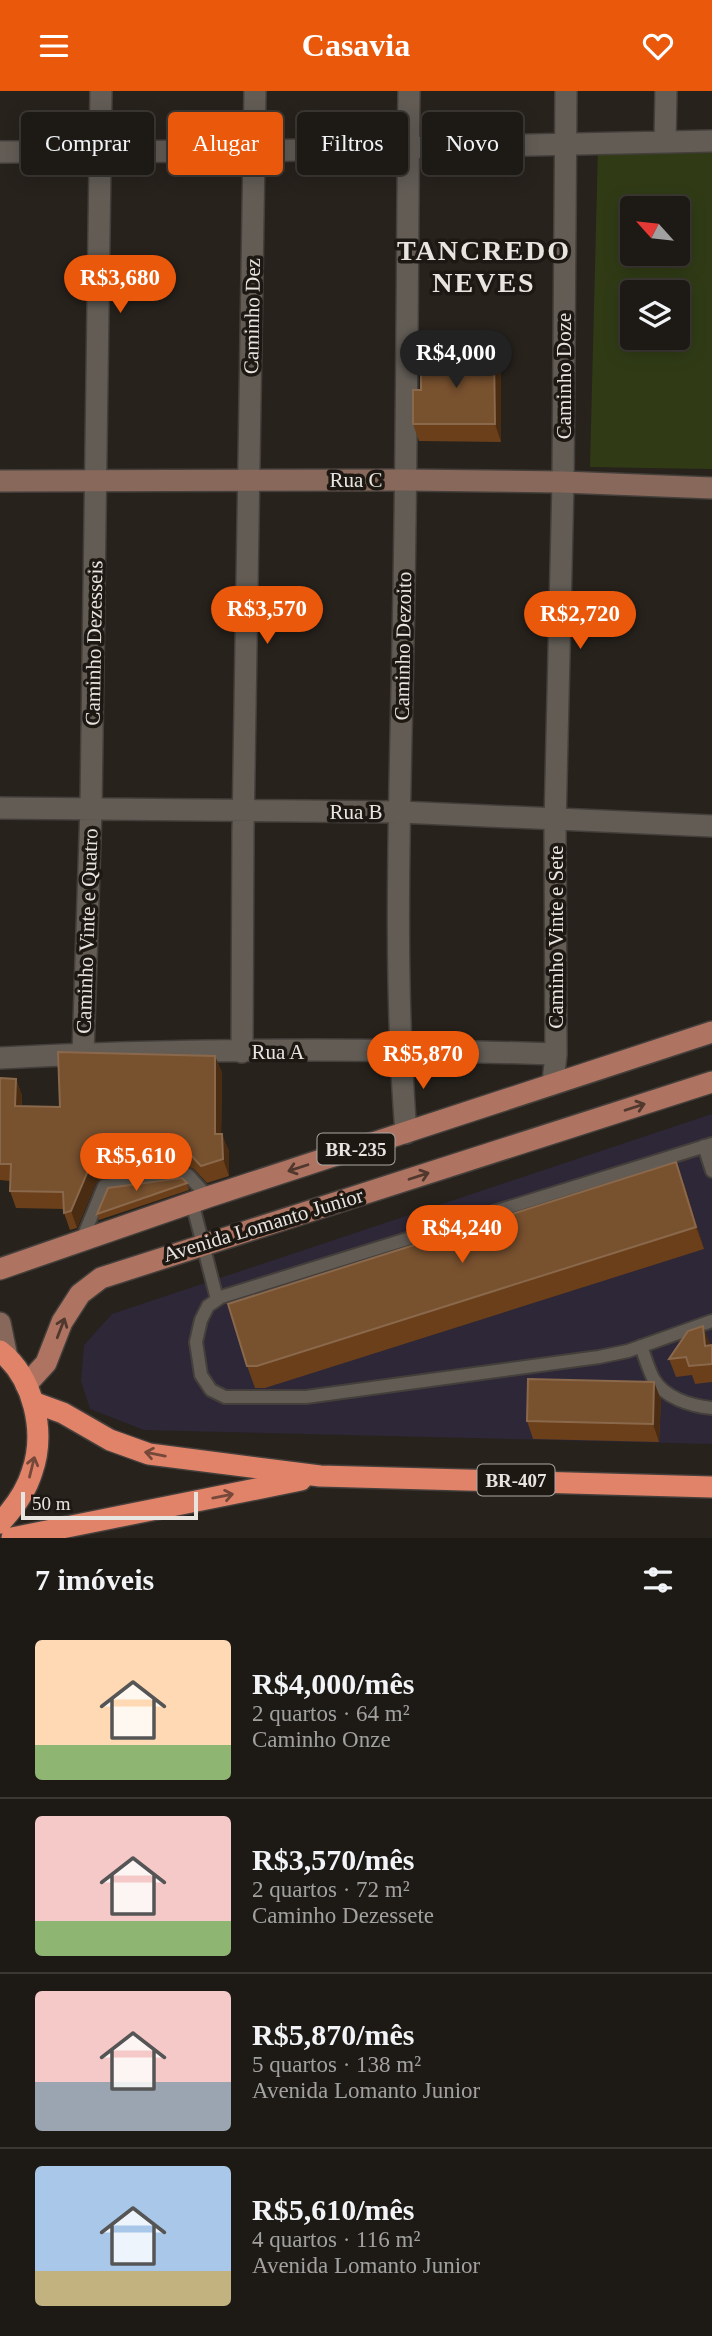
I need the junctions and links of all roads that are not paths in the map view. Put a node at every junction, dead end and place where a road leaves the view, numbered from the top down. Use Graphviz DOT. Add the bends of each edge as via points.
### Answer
graph roads {
  1 [pos="101,91"];
  2 [pos="255,91"];
  3 [pos="409,91"];
  4 [pos="566,91"];
  5 [pos="666,91"];
  6 [pos="101,112"];
  7 [pos="255,112"];
  8 [pos="712,141"];
  9 [pos="665,142"];
  10 [pos="566,144"];
  11 [pos="408,147"];
  12 [pos="0,152"];
  13 [pos="21,152"];
  14 [pos="101,175"];
  15 [pos="254,175"];
  16 [pos="408,175"];
  17 [pos="97,479"];
  18 [pos="406,480"];
  19 [pos="0,481"];
  20 [pos="249,481"];
  21 [pos="563,482"];
  22 [pos="712,488"];
  23 [pos="92,807"];
  24 [pos="0,808"];
  25 [pos="244,811"];
  26 [pos="400,812"];
  27 [pos="556,819"];
  28 [pos="712,826"];
  29 [pos="712,1032"];
  30 [pos="400,1051"];
  31 [pos="242,1052"];
  32 [pos="83,1054"];
  33 [pos="556,1054"];
  34 [pos="0,1058"];
  35 [pos="712,1082"];
  36 [pos="553,1083"];
  37 [pos="405,1133"];
  38 [pos="708,1145"];
  39 [pos="712,1171"];
  40 [pos="200,1199"];
  41 [pos="80,1243"];
  42 [pos="204,1244"];
  43 [pos="0,1269"];
  44 [pos="218,1299"];
  45 [pos="712,1321"];
  46 [pos="0,1324"];
  47 [pos="640,1346"];
  48 [pos="4,1354"];
  49 [pos="30,1393"];
  50 [pos="712,1408"];
  51 [pos="320,1476"];
  52 [pos="712,1487"];
  53 [pos="0,1523"];
  54 [pos="12,1538"];
  1 -- 6 [label="street, Caminho Dezesseis"];
  2 -- 7 [label="street, Caminho Dez"];
  3 -- 11 [label="street, Caminho Dezoito"];
  4 -- 10 [label="street, Caminho Doze"];
  5 -- 9 [label="street"];
  8 -- 9 [label="street"];
  9 -- 10 [label="street"];
  10 -- 11 [label="street"];
  10 -- 21 [label="street, Caminho Doze"];
  12 -- 13 [label="street"];
  14 -- 17 [label="street, Caminho Dezesseis"];
  15 -- 20 [label="street, Caminho Dez"];
  16 -- 18 [label="street, Caminho Dezoito"];
  17 -- 19 [label="street, Rua C"];
  17 -- 20 [label="street, Rua C"];
  17 -- 23 [label="street, Caminho Dezesseis"];
  18 -- 20 [label="street, Rua C"];
  18 -- 21 [label="street, Rua C"];
  18 -- 26 [label="street, Caminho Dezoito"];
  20 -- 25 [label="street, Caminho Dez"];
  21 -- 22 [label="street, Rua C"];
  21 -- 27 [label="street, Caminho Doze"];
  23 -- 24 [label="street, Rua B"];
  23 -- 25 [label="street, Rua B"];
  23 -- 32 [label="street, Caminho Vinte e Quatro"];
  25 -- 26 [label="street, Rua B"];
  25 -- 31 [label="street, Caminho Dez"];
  26 -- 27 [label="street, Rua B"];
  26 -- 30 [label="street, Caminho Dezoito"];
  27 -- 28 [label="street, Rua B"];
  27 -- 33 [label="street, Caminho Vinte e Sete"];
  29 -- 36 [label="main road, Avenida Lomanto Junior / BR-235"];
  30 -- 31 [label="street, Rua A"];
  30 -- 33 [label="street, Rua A"];
  30 -- 37 [label="street, Caminho Dezoito"];
  31 -- 32 [label="street, Rua A"];
  32 -- 34 [label="street, Rua A"];
  33 -- 36 [label="street, Caminho Vinte e Sete"];
  42 -- 35 [label="main road, Avenida Lomanto Junior / BR-235, one-way"];
  36 -- 37 [label="main road, Avenida Lomanto Junior / BR-235"];
  37 -- 40 [label="main road, Avenida Lomanto Junior / BR-235, one-way"];
  38 -- 39 [label="lane"];
  38 -- 44 [label="lane"];
  40 -- 41 [label="main road, Avenida Lomanto Junior / BR-235"];
  40 -- 41 [label="lane" via="188,1175 104,1186"];
  40 -- 42 [label="lane"];
  41 -- 43 [label="main road, Avenida Lomanto Junior / BR-235"];
  42 -- 44 [label="lane"];
  49 -- 42 [label="main road, Avenida Lomanto Junior / BR-235, one-way" via="80,1294 101,1278"];
  44 -- 47 [label="lane" via="204,1313 196,1342 201,1374 211,1390 225,1397 306,1397 599,1357"];
  45 -- 47 [label="lane"];
  46 -- 48 [label="street"];
  47 -- 50 [label="lane" via="654,1381 662,1388 684,1403"];
  48 -- 49 [label="highway"];
  51 -- 49 [label="highway, one-way" via="149,1454 110,1440"];
  53 -- 49 [label="highway, one-way" via="18,1503 33,1471 38,1437"];
  51 -- 52 [label="highway, BR-407"];
  54 -- 51 [label="highway, one-way"];
}
